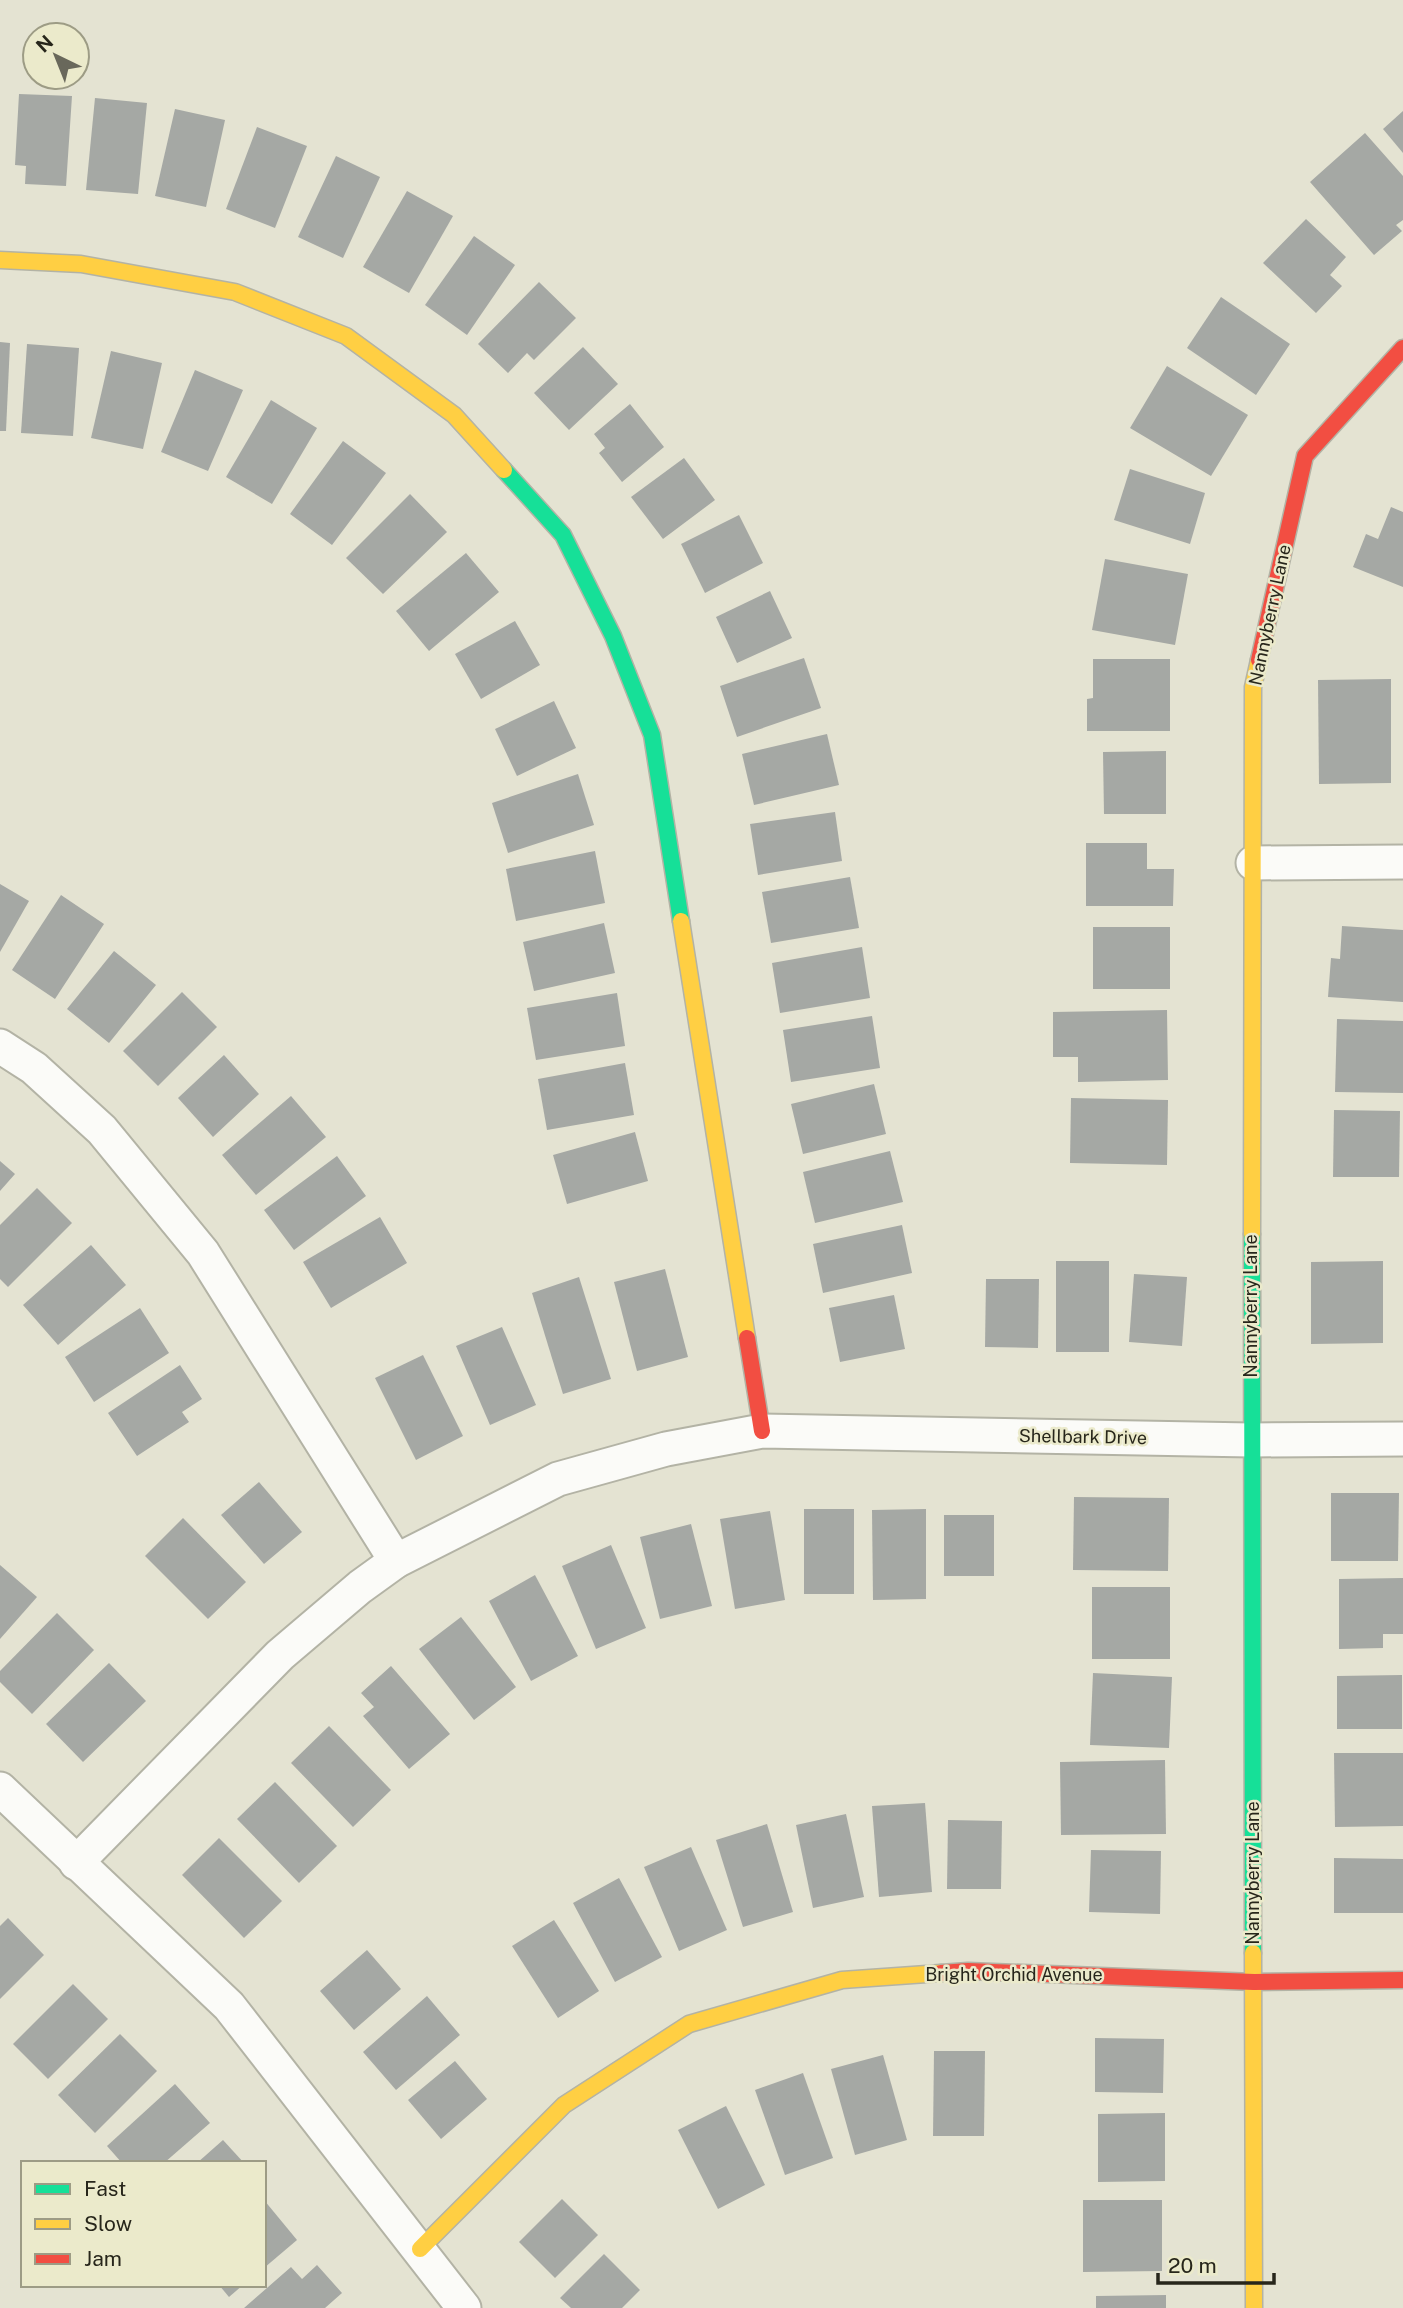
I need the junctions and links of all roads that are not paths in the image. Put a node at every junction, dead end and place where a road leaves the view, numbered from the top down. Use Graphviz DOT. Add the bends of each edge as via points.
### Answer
graph roads {
  1 [pos="0,260"];
  2 [pos="1403,348"];
  3 [pos="1403,862"];
  4 [pos="1252,863"];
  5 [pos="0,1046"];
  6 [pos="762,1431"];
  7 [pos="1403,1439"];
  8 [pos="1251,1440"];
  9 [pos="396,1561"];
  10 [pos="0,1789"];
  11 [pos="76,1863"];
  12 [pos="1403,1980"];
  13 [pos="1254,1982"];
  14 [pos="420,2249"];
  15 [pos="1259,2307"];
  16 [pos="464,2308"];
  1 -- 6 [label="street" via="81,264 234,292 346,336 454,415 563,536 613,636 652,735"];
  2 -- 4 [label="street, Nannyberry Lane" via="1305,456 1253,687"];
  3 -- 4 [label="street"];
  4 -- 8 [label="street, Nannyberry Lane"];
  5 -- 9 [label="street" via="34,1068 102,1130 203,1253"];
  6 -- 8 [label="street, Shellbark Drive"];
  6 -- 9 [label="street, Shellbark Drive" via="666,1449 558,1479"];
  7 -- 8 [label="street, Shellbark Drive"];
  8 -- 13 [label="street, Nannyberry Lane"];
  9 -- 11 [label="street, Shellbark Drive" via="280,1655"];
  10 -- 11 [label="street"];
  11 -- 14 [label="street" via="229,2006"];
  12 -- 13 [label="street, Bright Orchid Avenue"];
  13 -- 14 [label="street, Bright Orchid Avenue" via="968,1971 842,1980 689,2024 564,2105"];
  13 -- 15 [label="street, Nannyberry Lane"];
  14 -- 16 [label="street"];
}
